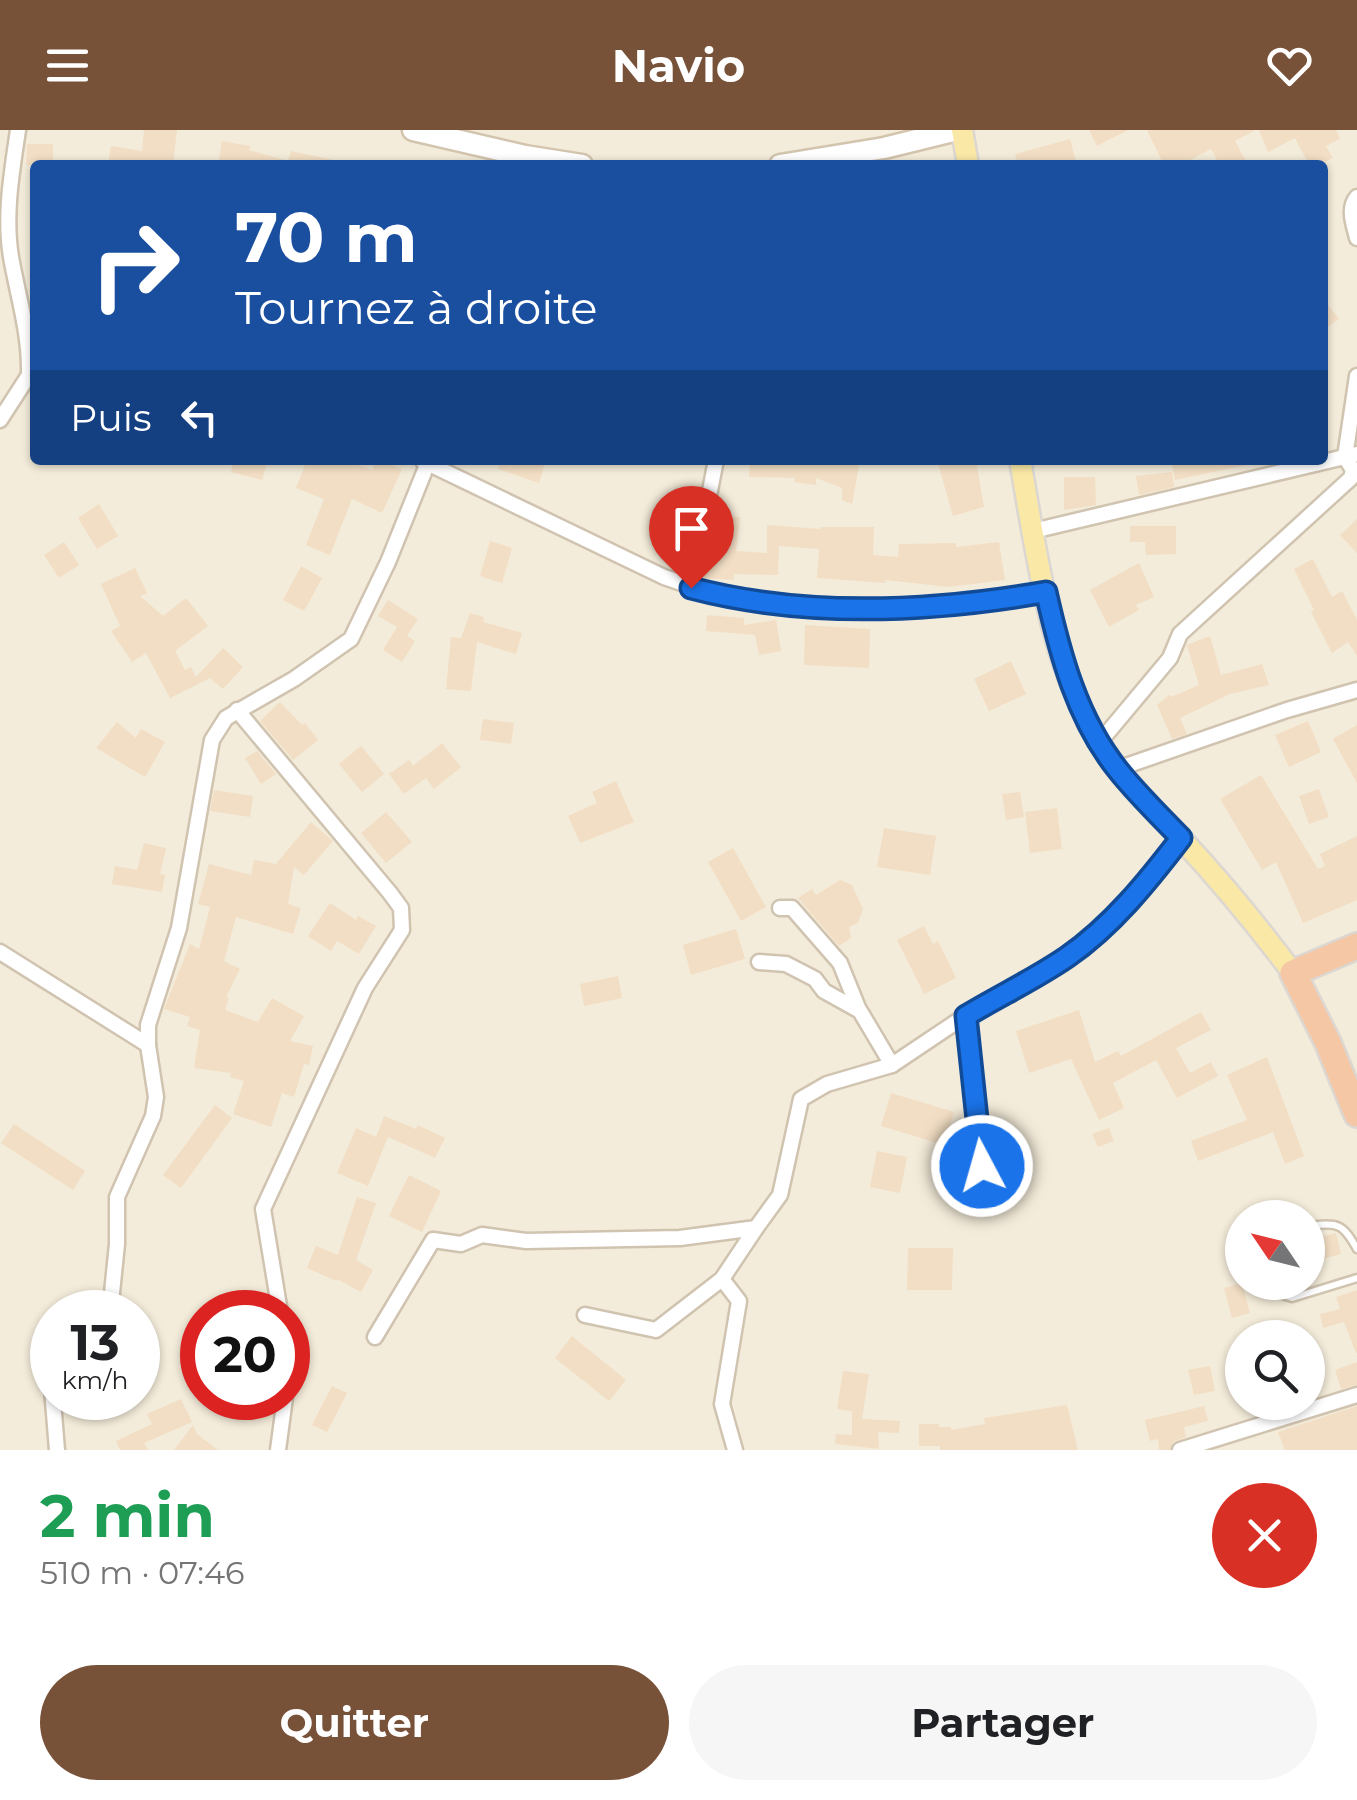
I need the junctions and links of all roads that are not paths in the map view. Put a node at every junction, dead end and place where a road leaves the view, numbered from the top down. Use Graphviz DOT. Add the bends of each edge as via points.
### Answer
graph roads {
  1 [pos="18,130"];
  2 [pos="413,130"];
  3 [pos="959,130"];
  4 [pos="520,160"];
  5 [pos="811,160"];
  6 [pos="967,160"];
  7 [pos="1357,197"];
  8 [pos="1357,238"];
  9 [pos="30,353"];
  10 [pos="1357,376"];
  11 [pos="30,378"];
  12 [pos="0,420"];
  13 [pos="1351,456"];
  14 [pos="424,465"];
  15 [pos="434,465"];
  16 [pos="715,465"];
  17 [pos="1021,465"];
  18 [pos="1313,465"];
  19 [pos="1033,532"];
  20 [pos="691,588"];
  21 [pos="1046,592"];
  22 [pos="1357,690"];
  23 [pos="237,710"];
  24 [pos="1099,743"];
  25 [pos="1117,769"];
  26 [pos="1181,838"];
  27 [pos="780,908"];
  28 [pos="1357,946"];
  29 [pos="0,952"];
  30 [pos="759,962"];
  31 [pos="1293,973"];
  32 [pos="860,1011"];
  33 [pos="966,1016"];
  34 [pos="148,1044"];
  35 [pos="892,1064"];
  36 [pos="1357,1114"];
  37 [pos="982,1166"];
  38 [pos="1325,1225"];
  39 [pos="756,1228"];
  40 [pos="1357,1250"];
  41 [pos="1357,1278"];
  42 [pos="722,1279"];
  43 [pos="1325,1288"];
  44 [pos="112,1290"];
  45 [pos="276,1290"];
  46 [pos="585,1315"];
  47 [pos="375,1337"];
  48 [pos="1357,1395"];
  49 [pos="54,1420"];
  50 [pos="282,1420"];
  51 [pos="56,1450"];
  52 [pos="278,1450"];
  53 [pos="734,1450"];
  54 [pos="1180,1450"];
  1 -- 9 [label="street" via="8,230"];
  2 -- 4 [label="street"];
  3 -- 5 [label="street"];
  3 -- 6 [label="main road"];
  7 -- 8 [label="street"];
  10 -- 13 [label="street"];
  11 -- 12 [label="street"];
  13 -- 24 [label="street" via="1349,481 1180,634 1170,658"];
  14 -- 23 [label="street" via="351,639"];
  15 -- 20 [label="street"];
  16 -- 20 [label="street"];
  17 -- 19 [label="main road"];
  18 -- 19 [label="street"];
  19 -- 21 [label="main road"];
  20 -- 21 [label="street" via="829,608 932,606"];
  21 -- 24 [label="main road" via="1074,693"];
  22 -- 25 [label="street"];
  23 -- 34 [label="street" via="212,740 179,928"];
  23 -- 45 [label="street" via="390,893 404,919 263,1209"];
  24 -- 25 [label="main road"];
  25 -- 26 [label="main road"];
  26 -- 31 [label="main road"];
  26 -- 33 [label="street" via="1115,915 1069,956"];
  27 -- 32 [label="street" via="792,908 840,963"];
  28 -- 31 [label="highway"];
  29 -- 34 [label="street"];
  30 -- 32 [label="street" via="786,964 815,978 824,992"];
  31 -- 36 [label="highway"];
  32 -- 35 [label="street"];
  33 -- 35 [label="street"];
  33 -- 37 [label="lane"];
  34 -- 44 [label="street" via="156,1097 117,1197"];
  35 -- 39 [label="street" via="826,1084 801,1099 780,1195"];
  38 -- 40 [label="lane" via="1345,1228"];
  39 -- 42 [label="street"];
  39 -- 47 [label="street" via="680,1238 433,1240"];
  41 -- 43 [label="lane"];
  42 -- 46 [label="street" via="656,1330"];
  42 -- 53 [label="street" via="739,1301 722,1404"];
  48 -- 54 [label="street"];
  49 -- 51 [label="street"];
  50 -- 52 [label="street"];
}
